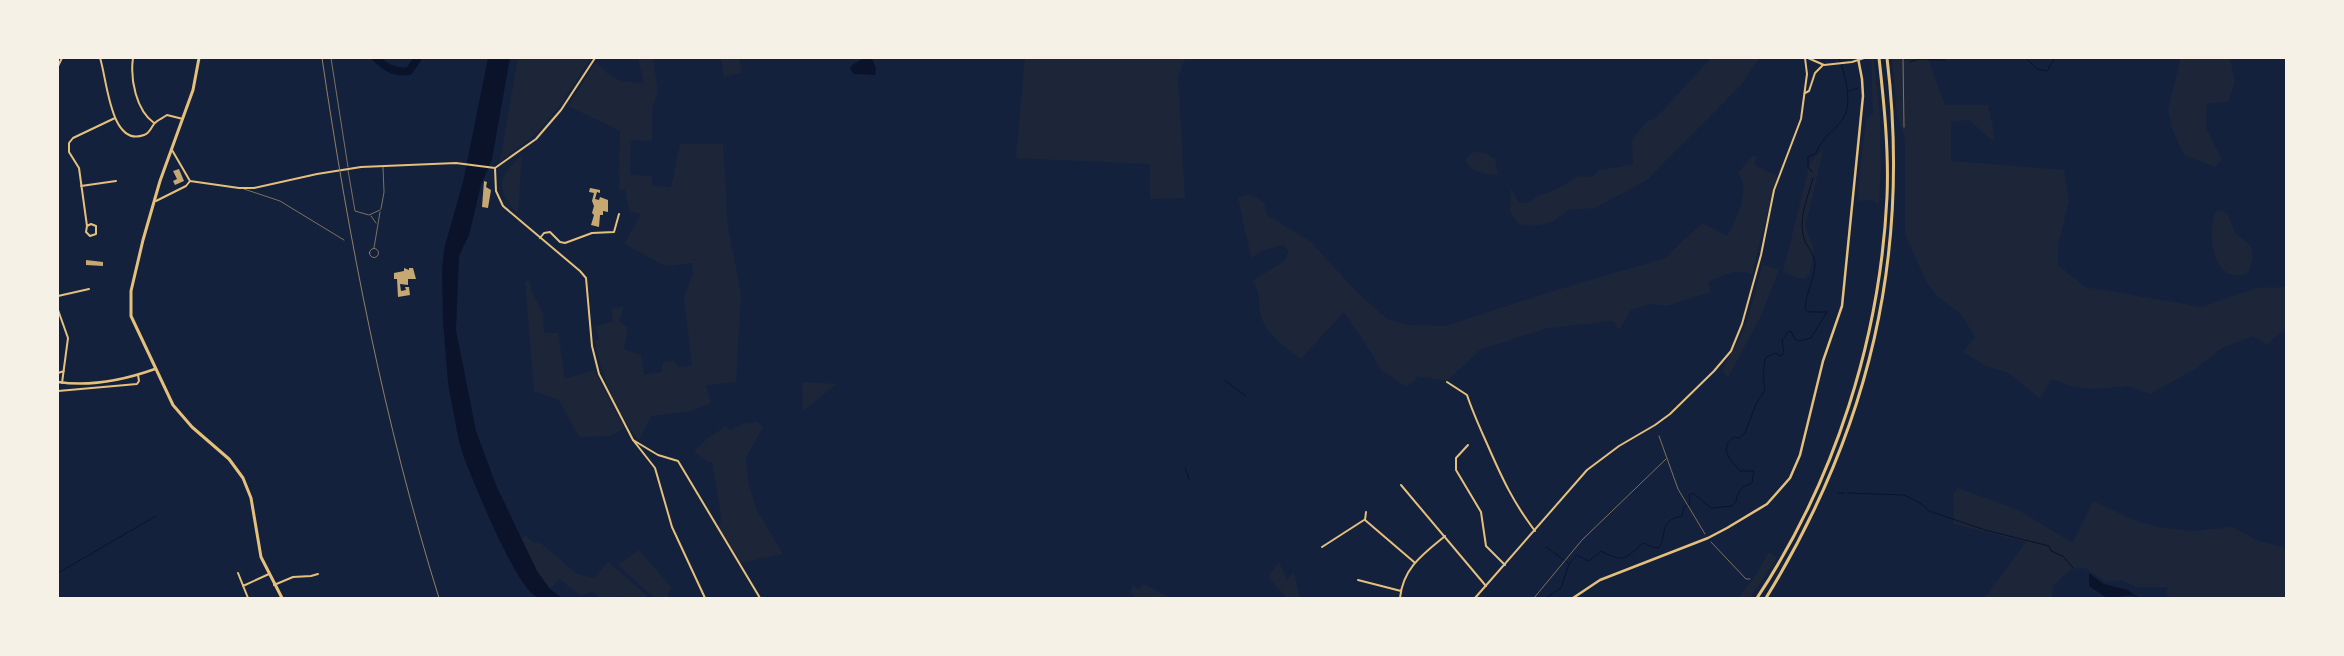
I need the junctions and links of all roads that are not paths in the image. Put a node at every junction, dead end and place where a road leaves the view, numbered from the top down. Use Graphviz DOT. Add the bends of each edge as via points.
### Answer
graph roads {
  1 [pos="62,58"];
  2 [pos="100,58"];
  3 [pos="133,58"];
  4 [pos="199,58"];
  5 [pos="331,58"];
  6 [pos="595,58"];
  7 [pos="1807,58"];
  8 [pos="1864,58"];
  9 [pos="1879,58"];
  10 [pos="1886,58"];
  11 [pos="1903,58"];
  12 [pos="1858,59"];
  13 [pos="1823,65"];
  14 [pos="58,66"];
  15 [pos="1805,93"];
  16 [pos="115,118"];
  17 [pos="182,119"];
  18 [pos="154,123"];
  19 [pos="1904,127"];
  20 [pos="171,148"];
  21 [pos="383,166"];
  22 [pos="495,168"];
  23 [pos="116,181"];
  24 [pos="190,181"];
  25 [pos="81,186"];
  26 [pos="239,188"];
  27 [pos="154,201"];
  28 [pos="380,210"];
  29 [pos="619,214"];
  30 [pos="369,215"];
  31 [pos="377,224"];
  32 [pos="87,226"];
  33 [pos="540,238"];
  34 [pos="344,240"];
  35 [pos="374,248"];
  36 [pos="89,289"];
  37 [pos="58,296"];
  38 [pos="58,310"];
  39 [pos="155,369"];
  40 [pos="64,371"];
  41 [pos="58,373"];
  42 [pos="138,377"];
  43 [pos="58,382"];
  44 [pos="1447,382"];
  45 [pos="62,383"];
  46 [pos="58,391"];
  47 [pos="634,440"];
  48 [pos="1468,445"];
  49 [pos="1401,484"];
  50 [pos="1366,512"];
  51 [pos="1365,520"];
  52 [pos="1535,531"];
  53 [pos="1445,536"];
  54 [pos="1326,545"];
  55 [pos="1322,547"];
  56 [pos="1329,549"];
  57 [pos="1414,562"];
  58 [pos="1505,565"];
  59 [pos="238,573"];
  60 [pos="269,574"];
  61 [pos="318,574"];
  62 [pos="1358,580"];
  63 [pos="274,585"];
  64 [pos="243,586"];
  65 [pos="1486,586"];
  66 [pos="1402,590"];
  67 [pos="248,598"];
  68 [pos="282,598"];
  69 [pos="705,598"];
  70 [pos="760,598"];
  71 [pos="1400,598"];
  72 [pos="1475,598"];
  73 [pos="1573,598"];
  74 [pos="1757,598"];
  75 [pos="1766,598"];
  1 -- 14 [label="street"];
  2 -- 16 [label="street"];
  3 -- 18 [label="street" via="132,80 138,102"];
  4 -- 17 [label="highway" via="193,90"];
  5 -- 30 [label="lane" via="353,206 358,213"];
  6 -- 22 [label="street" via="561,110 536,139"];
  7 -- 13 [label="street"];
  7 -- 15 [label="street"];
  8 -- 12 [label="street"];
  9 -- 74 [label="highway" via="1887,197 1874,307 1860,371 1842,427 1807,510"];
  10 -- 75 [label="highway" via="1894,141 1892,225 1882,306 1850,428 1814,513"];
  11 -- 19 [label="lane"];
  12 -- 13 [label="street"];
  12 -- 73 [label="main road" via="1863,96 1842,306 1823,361 1800,455 1790,478 1772,499 1741,520 1708,538 1608,576"];
  13 -- 15 [label="street"];
  15 -- 52 [label="street" via="1800,124 1774,190 1761,255 1731,351 1670,414 1588,470"];
  16 -- 18 [label="street" via="121,130 135,136 148,133"];
  16 -- 25 [label="street" via="68,143 69,152 79,168"];
  17 -- 18 [label="street" via="169,115"];
  17 -- 20 [label="highway"];
  20 -- 24 [label="street"];
  20 -- 27 [label="highway"];
  21 -- 22 [label="street" via="460,164"];
  21 -- 26 [label="street"];
  21 -- 28 [label="lane" via="384,192"];
  22 -- 33 [label="street" via="500,202"];
  23 -- 25 [label="street"];
  24 -- 26 [label="street"];
  24 -- 27 [label="street"];
  25 -- 32 [label="street"];
  26 -- 34 [label="lane" via="280,201"];
  27 -- 39 [label="highway" via="130,303 133,322"];
  28 -- 30 [label="lane"];
  28 -- 31 [label="lane"];
  29 -- 33 [label="street" via="614,232 592,233 565,243 550,232"];
  30 -- 31 [label="lane"];
  31 -- 35 [label="lane"];
  32 -- 32 [label="street" via="96,226 96,234 88,235"];
  33 -- 47 [label="street" via="586,278 590,334 596,363 607,391"];
  36 -- 37 [label="street"];
  38 -- 40 [label="street" via="68,338"];
  39 -- 42 [label="main road"];
  39 -- 60 [label="highway" via="178,412 229,459 243,478 252,504 260,551"];
  40 -- 41 [label="street"];
  40 -- 45 [label="street"];
  42 -- 45 [label="main road"];
  42 -- 46 [label="street" via="137,384"];
  43 -- 45 [label="main road"];
  44 -- 52 [label="street" via="1467,395 1500,476 1516,506"];
  47 -- 69 [label="street" via="654,468 672,527"];
  47 -- 70 [label="street" via="658,455 678,462"];
  48 -- 58 [label="street" via="1458,455 1455,466 1481,512 1486,546"];
  49 -- 53 [label="street"];
  50 -- 51 [label="street"];
  51 -- 54 [label="street"];
  51 -- 57 [label="street"];
  52 -- 58 [label="street"];
  53 -- 57 [label="street"];
  53 -- 65 [label="street"];
  54 -- 55 [label="street"];
  54 -- 56 [label="street"];
  57 -- 66 [label="street"];
  58 -- 65 [label="street"];
  59 -- 64 [label="street"];
  60 -- 63 [label="highway"];
  60 -- 64 [label="street"];
  61 -- 63 [label="street" via="293,577"];
  62 -- 66 [label="street"];
  63 -- 68 [label="highway"];
  64 -- 67 [label="street"];
  65 -- 72 [label="street"];
  66 -- 71 [label="street"];
}
